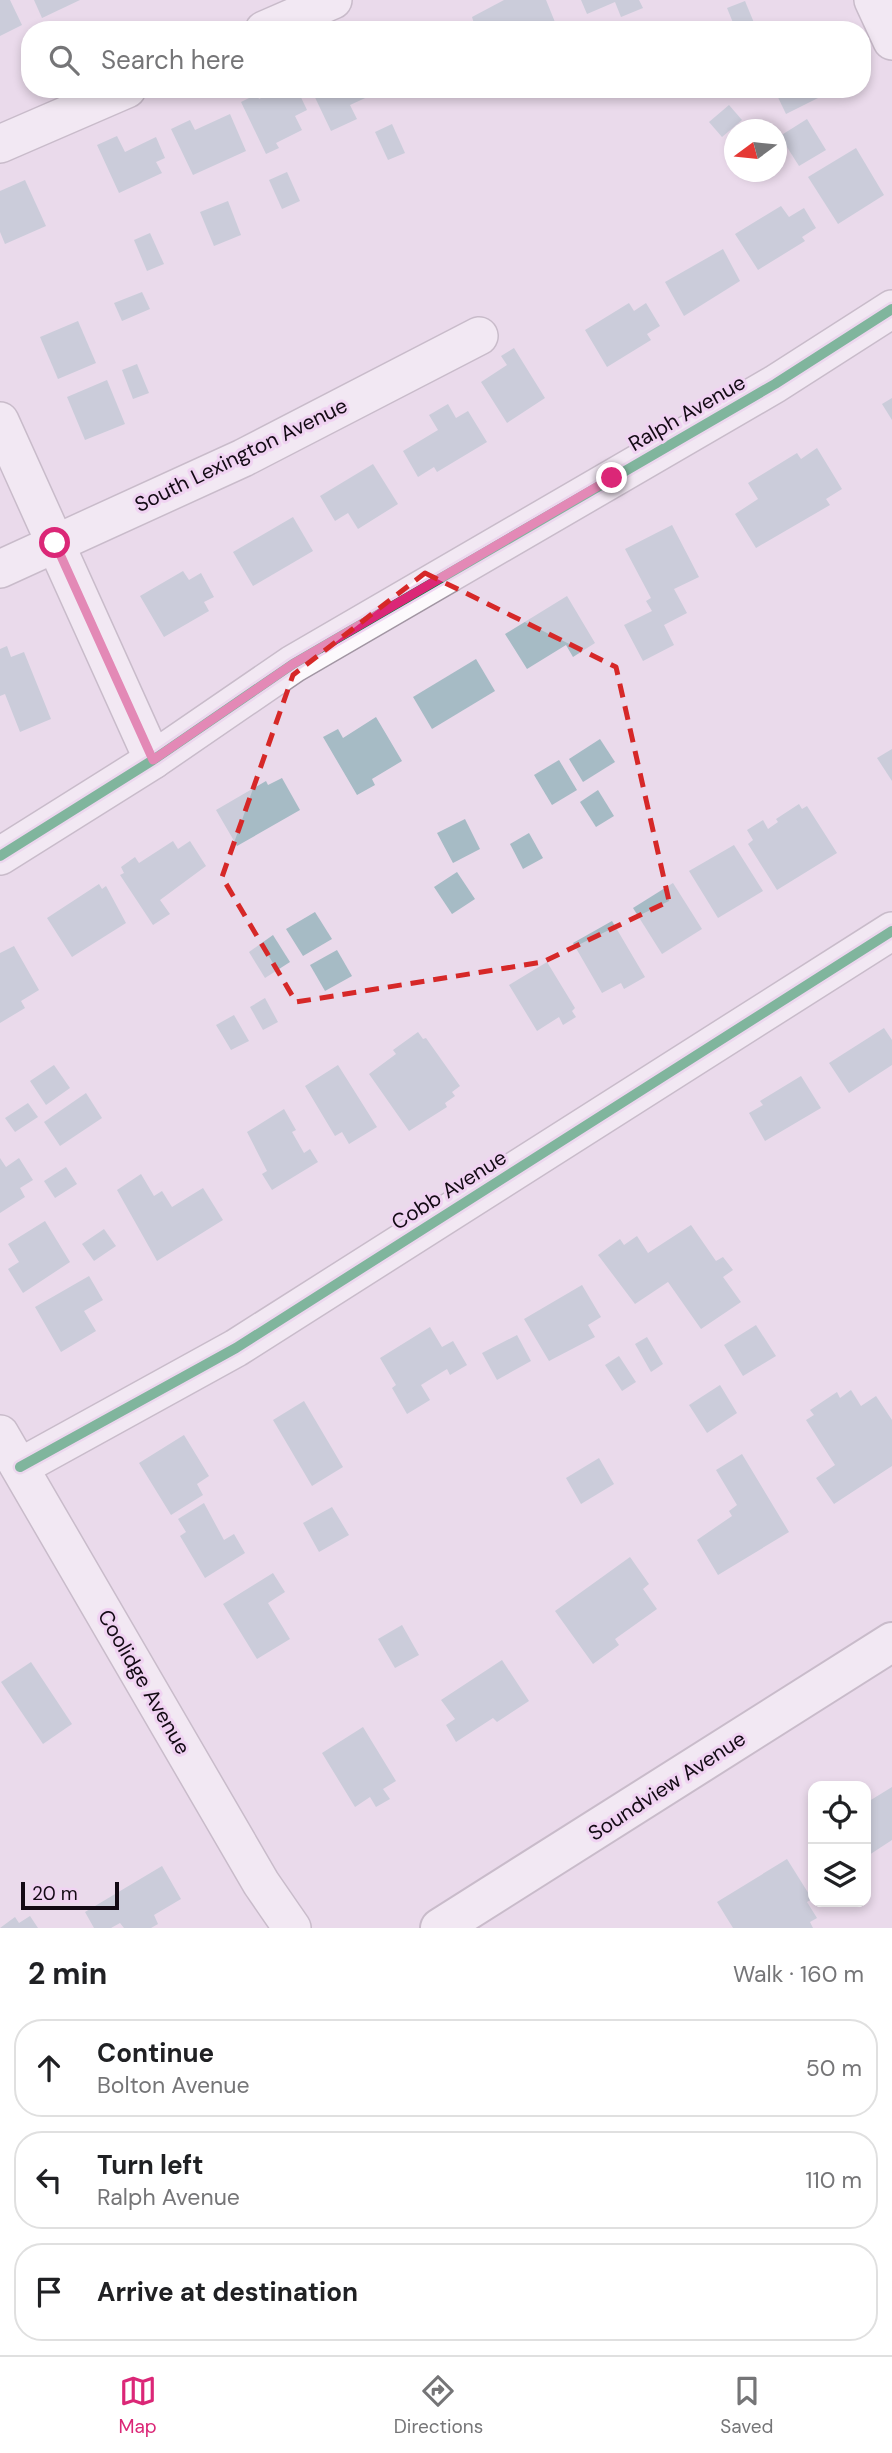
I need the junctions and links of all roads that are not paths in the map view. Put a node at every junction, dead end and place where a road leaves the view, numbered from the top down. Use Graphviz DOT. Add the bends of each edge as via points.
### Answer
graph roads {
  1 [pos="332,0"];
  2 [pos="873,0"];
  3 [pos="284,21"];
  4 [pos="892,41"];
  5 [pos="106,98"];
  6 [pos="0,144"];
  7 [pos="892,309"];
  8 [pos="480,336"];
  9 [pos="0,421"];
  10 [pos="55,543"];
  11 [pos="0,569"];
  12 [pos="153,760"];
  13 [pos="0,856"];
  14 [pos="892,931"];
  15 [pos="0,1434"];
  16 [pos="20,1468"];
  17 [pos="892,1642"];
  18 [pos="292,1928"];
  19 [pos="440,1928"];
  1 -- 3 [label="street"];
  2 -- 4 [label="street"];
  5 -- 6 [label="street"];
  7 -- 12 [label="street, Ralph Avenue" via="775,384 293,664"];
  8 -- 10 [label="street, South Lexington Avenue" via="243,458"];
  9 -- 10 [label="street"];
  10 -- 11 [label="street, South Lexington Avenue"];
  10 -- 12 [label="street"];
  12 -- 13 [label="street, Ralph Avenue"];
  14 -- 16 [label="street, Cobb Avenue" via="236,1348"];
  15 -- 16 [label="street, Coolidge Avenue"];
  16 -- 18 [label="street, Coolidge Avenue" via="261,1883"];
  17 -- 19 [label="street, Soundview Avenue"];
}
